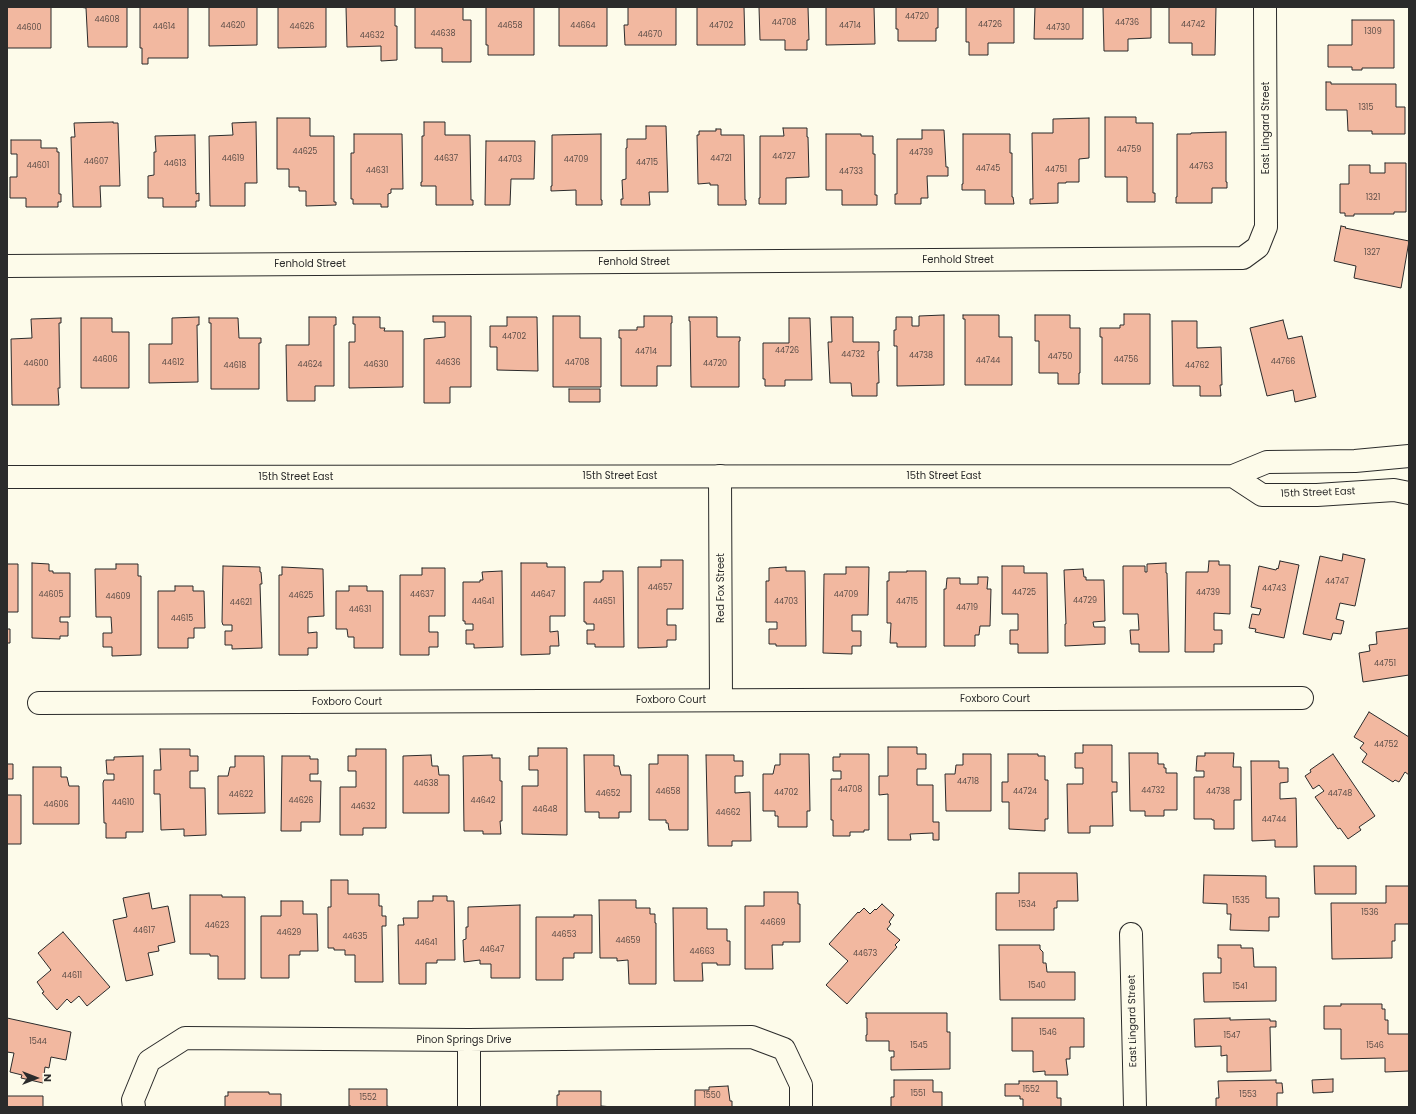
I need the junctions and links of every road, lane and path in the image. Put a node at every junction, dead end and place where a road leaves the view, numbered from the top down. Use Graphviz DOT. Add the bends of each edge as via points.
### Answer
graph roads {
  1 [pos="1265,7"];
  2 [pos="1258,247"];
  3 [pos="7,266"];
  4 [pos="1409,456"];
  5 [pos="720,476"];
  6 [pos="1233,476"];
  7 [pos="7,477"];
  8 [pos="1409,494"];
  9 [pos="1302,698"];
  10 [pos="721,700"];
  11 [pos="39,703"];
  12 [pos="1131,934"];
  13 [pos="469,1040"];
  14 [pos="134,1107"];
  15 [pos="469,1107"];
  16 [pos="801,1107"];
  17 [pos="1135,1107"];
  1 -- 2 [label="street, East Lingard Street" via="1266,227"];
  2 -- 3 [label="street, Fenhold Street" via="1244,258"];
  4 -- 6 [label="street, 15th Street East" via="1355,461 1267,462"];
  5 -- 6 [label="street, 15th Street East"];
  5 -- 7 [label="street, 15th Street East"];
  5 -- 10 [label="street, Red Fox Street"];
  6 -- 8 [label="street, 15th Street East" via="1262,495 1317,495 1394,490"];
  9 -- 10 [label="street, Foxboro Court"];
  10 -- 11 [label="street, Foxboro Court"];
  12 -- 17 [label="street, East Lingard Street"];
  13 -- 14 [label="street, Pinon Springs Drive" via="186,1038 149,1061 133,1100"];
  13 -- 15 [label="street"];
  13 -- 16 [label="street, Pinon Springs Drive" via="752,1037 784,1049 801,1085"];
}
